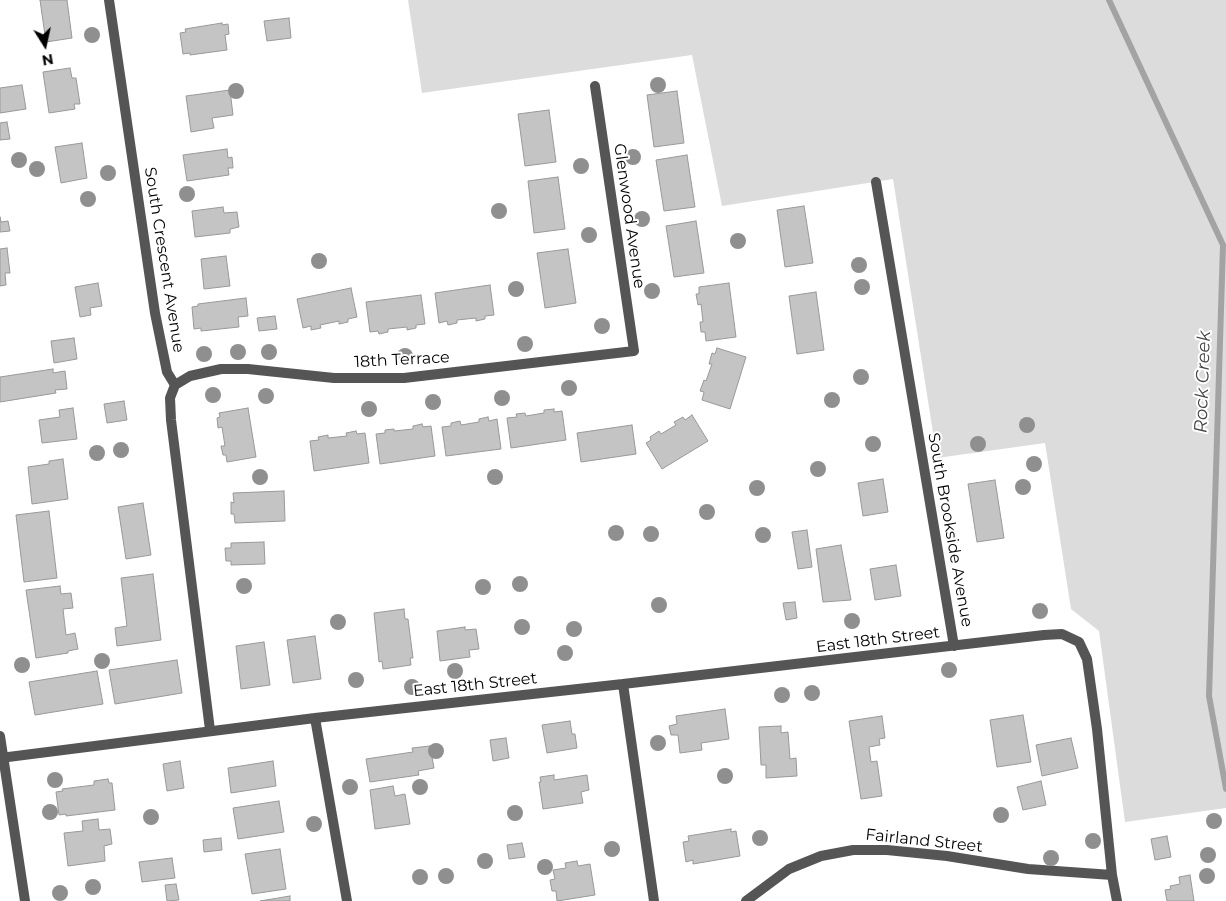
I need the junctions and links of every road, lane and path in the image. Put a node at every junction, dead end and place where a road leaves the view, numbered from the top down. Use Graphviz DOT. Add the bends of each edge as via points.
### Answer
graph roads {
  1 [pos="109,0"];
  2 [pos="595,86"];
  3 [pos="876,182"];
  4 [pos="634,350"];
  5 [pos="175,385"];
  6 [pos="954,646"];
  7 [pos="623,684"];
  8 [pos="315,718"];
  9 [pos="210,730"];
  10 [pos="0,736"];
  11 [pos="2,758"];
  12 [pos="1112,875"];
  13 [pos="25,901"];
  14 [pos="347,901"];
  15 [pos="654,901"];
  16 [pos="746,901"];
  17 [pos="1117,901"];
  1 -- 5 [label="street, South Crescent Avenue" via="154,313 167,372"];
  2 -- 4 [label="street, Glenwood Avenue"];
  3 -- 6 [label="street, South Brookside Avenue"];
  4 -- 5 [label="street, 18th Terrace" via="404,378 334,378 221,369 190,376"];
  5 -- 9 [label="street" via="170,398 171,420"];
  6 -- 7 [label="street, East 18th Street"];
  6 -- 12 [label="street, South Brookside Avenue" via="1062,634 1079,642 1087,659 1097,729"];
  7 -- 8 [label="street, East 18th Street"];
  7 -- 15 [label="street"];
  8 -- 9 [label="street, East 18th Street"];
  8 -- 14 [label="street"];
  9 -- 11 [label="street, East 18th Street"];
  10 -- 11 [label="street"];
  11 -- 13 [label="street"];
  12 -- 16 [label="street, Fairland Street" via="1028,869 887,850 853,850 821,856 789,869"];
  12 -- 17 [label="street, South Brookside Avenue"];
}
